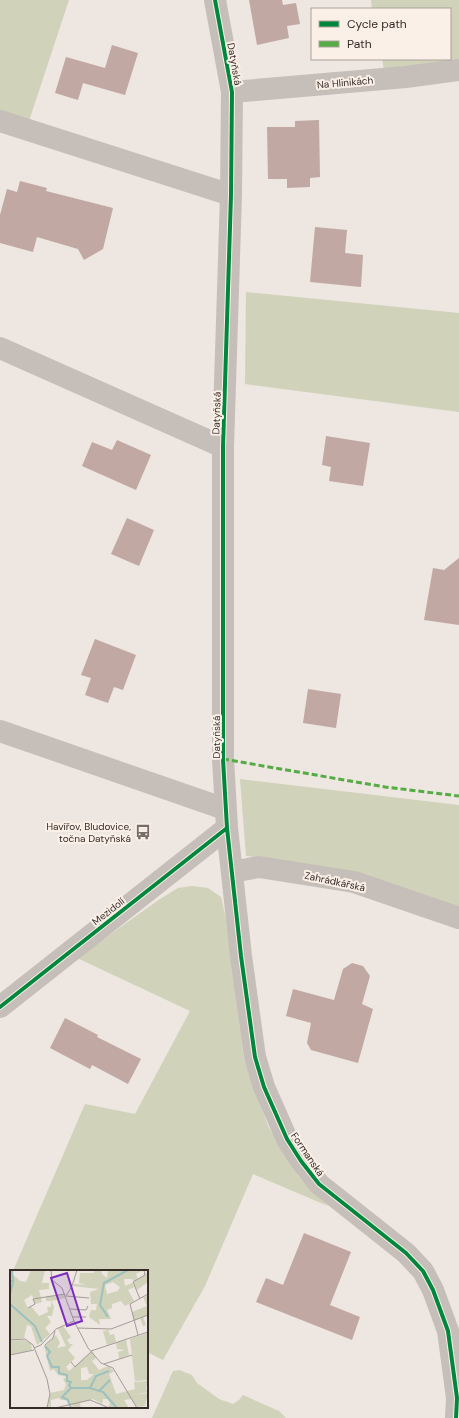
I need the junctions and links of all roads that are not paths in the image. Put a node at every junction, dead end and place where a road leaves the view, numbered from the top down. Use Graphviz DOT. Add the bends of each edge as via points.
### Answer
graph roads {
  1 [pos="215,0"];
  2 [pos="459,70"];
  3 [pos="232,92"];
  4 [pos="0,122"];
  5 [pos="231,195"];
  6 [pos="0,348"];
  7 [pos="223,447"];
  8 [pos="0,731"];
  9 [pos="226,819"];
  10 [pos="232,872"];
  11 [pos="459,918"];
  12 [pos="0,1007"];
  13 [pos="456,1418"];
  1 -- 3 [label="street, Datyňská"];
  2 -- 3 [label="street, Na Hlinikách"];
  3 -- 5 [label="street, Datyňská"];
  4 -- 5 [label="street"];
  5 -- 7 [label="street, Datyňská"];
  6 -- 7 [label="street, Datyňská"];
  7 -- 9 [label="street, Datyňská" via="223,759"];
  8 -- 9 [label="street"];
  9 -- 10 [label="street, Formanská"];
  9 -- 12 [label="street, Mezidolí"];
  10 -- 11 [label="street, Zahrádkářská" via="259,867 354,882"];
  10 -- 13 [label="street, Formanská" via="255,1057 264,1087 287,1139 319,1184 406,1253 422,1271 433,1290 448,1331 457,1398"];
}
